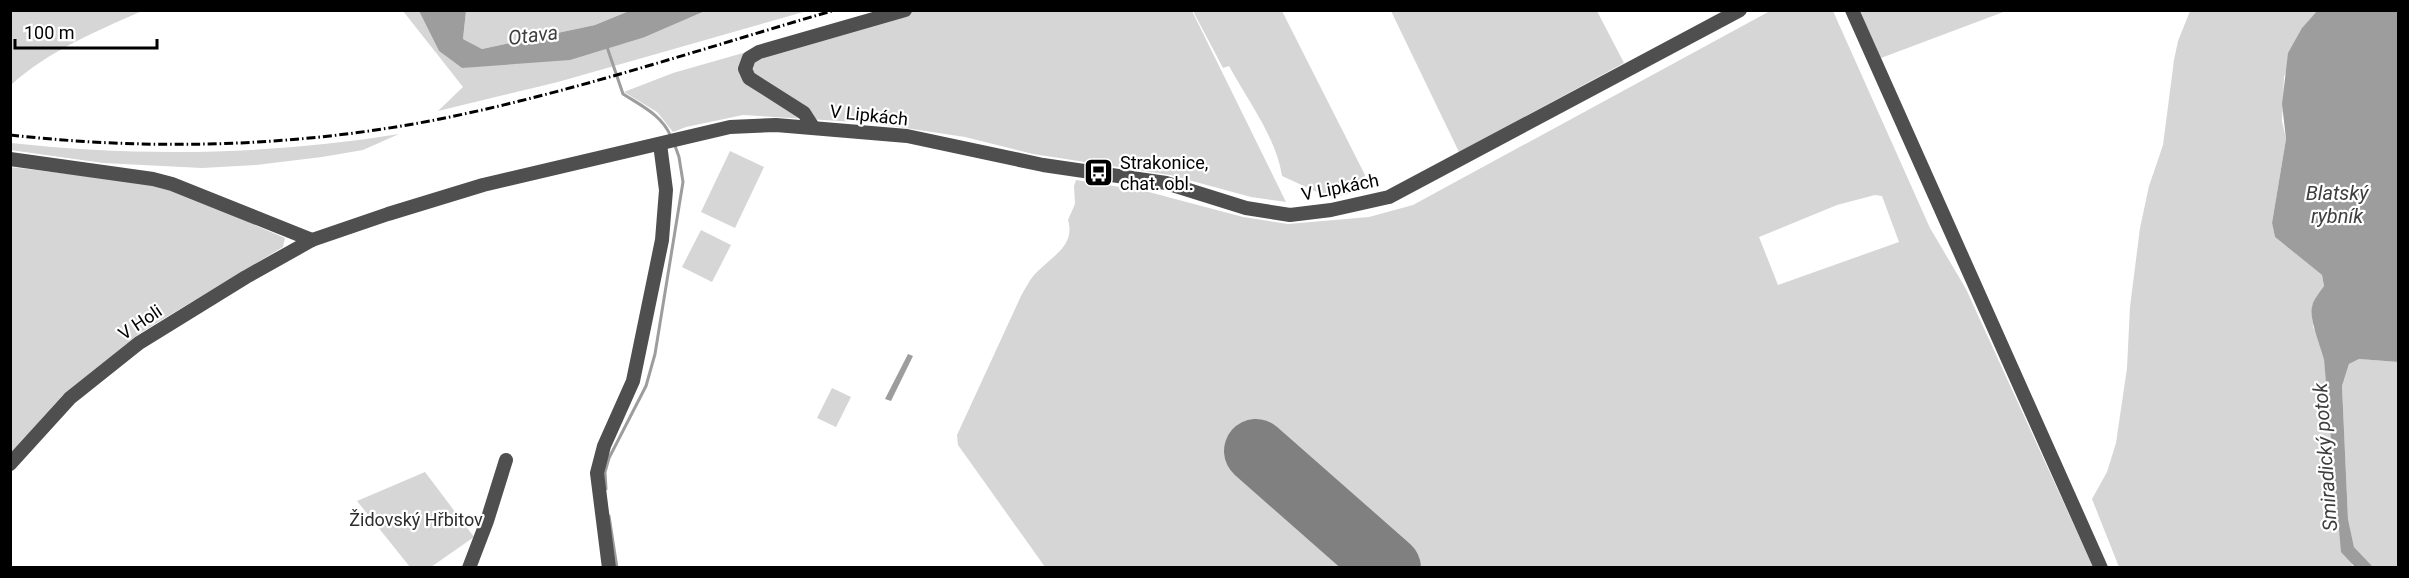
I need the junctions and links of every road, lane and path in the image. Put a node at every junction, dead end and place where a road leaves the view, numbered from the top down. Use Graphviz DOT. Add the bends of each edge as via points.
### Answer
graph roads {
  1 [pos="905,10"];
  2 [pos="1740,10"];
  3 [pos="1852,10"];
  4 [pos="813,127"];
  5 [pos="660,144"];
  6 [pos="10,159"];
  7 [pos="312,240"];
  8 [pos="506,460"];
  9 [pos="10,464"];
  10 [pos="469,567"];
  11 [pos="609,567"];
  12 [pos="2101,567"];
  1 -- 4 [label="street" via="749,58 749,78 804,113"];
  2 -- 4 [label="street, V Lipkách" via="1389,197 1331,210 1290,215 1246,208 1166,183 1043,165 907,135"];
  3 -- 12 [label="street"];
  4 -- 5 [label="street, V Lipkách" via="730,127"];
  5 -- 7 [label="street, V Lipkách" via="483,185"];
  5 -- 11 [label="street" via="666,190 662,240 633,381 604,446 597,473"];
  6 -- 7 [label="street" via="172,184"];
  7 -- 9 [label="street, V Holi" via="139,343 70,398"];
  8 -- 10 [label="street"];
}
